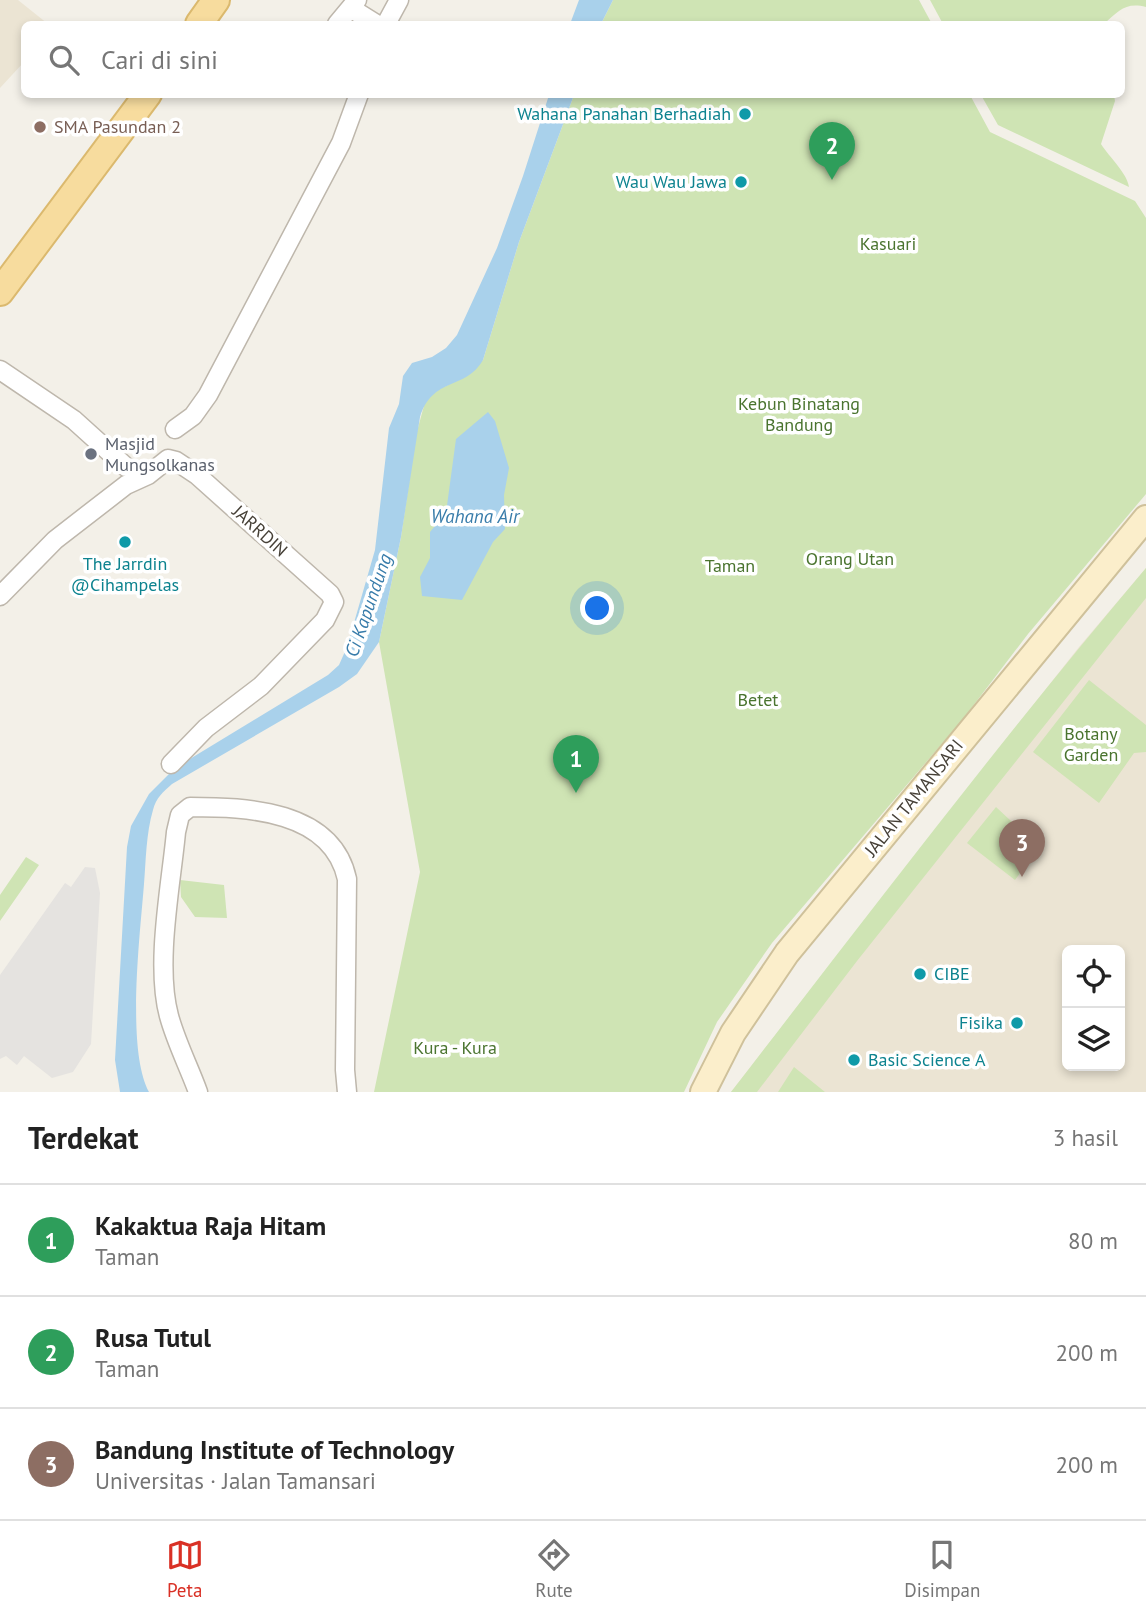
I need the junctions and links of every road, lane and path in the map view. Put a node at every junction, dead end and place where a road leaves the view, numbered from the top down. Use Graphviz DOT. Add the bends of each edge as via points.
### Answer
graph roads {
  1 [pos="216,0"];
  2 [pos="399,0"];
  3 [pos="355,5"];
  4 [pos="201,21"];
  5 [pos="339,21"];
  6 [pos="373,21"];
  7 [pos="388,21"];
  8 [pos="145,98"];
  9 [pos="358,98"];
  10 [pos="0,292"];
  11 [pos="0,370"];
  12 [pos="175,429"];
  13 [pos="126,467"];
  14 [pos="1146,518"];
  15 [pos="0,596"];
  16 [pos="171,764"];
  17 [pos="198,1092"];
  18 [pos="347,1092"];
  19 [pos="703,1092"];
  1 -- 4 [label="main road"];
  2 -- 7 [label="street"];
  3 -- 5 [label="street"];
  3 -- 6 [label="street"];
  8 -- 10 [label="main road"];
  9 -- 12 [label="street" via="341,143 208,395 193,416"];
  11 -- 13 [label="street" via="74,420"];
  14 -- 19 [label="main road, JALAN TAMANSARI" via="787,953 733,1033"];
  15 -- 16 [label="street, JARRDIN" via="55,540 168,459 197,475 331,594 334,602 325,620 261,686 206,728"];
  17 -- 18 [label="street" via="169,1016 166,994 176,832 180,816 190,807 274,813 316,834 343,860 347,879"];
}
